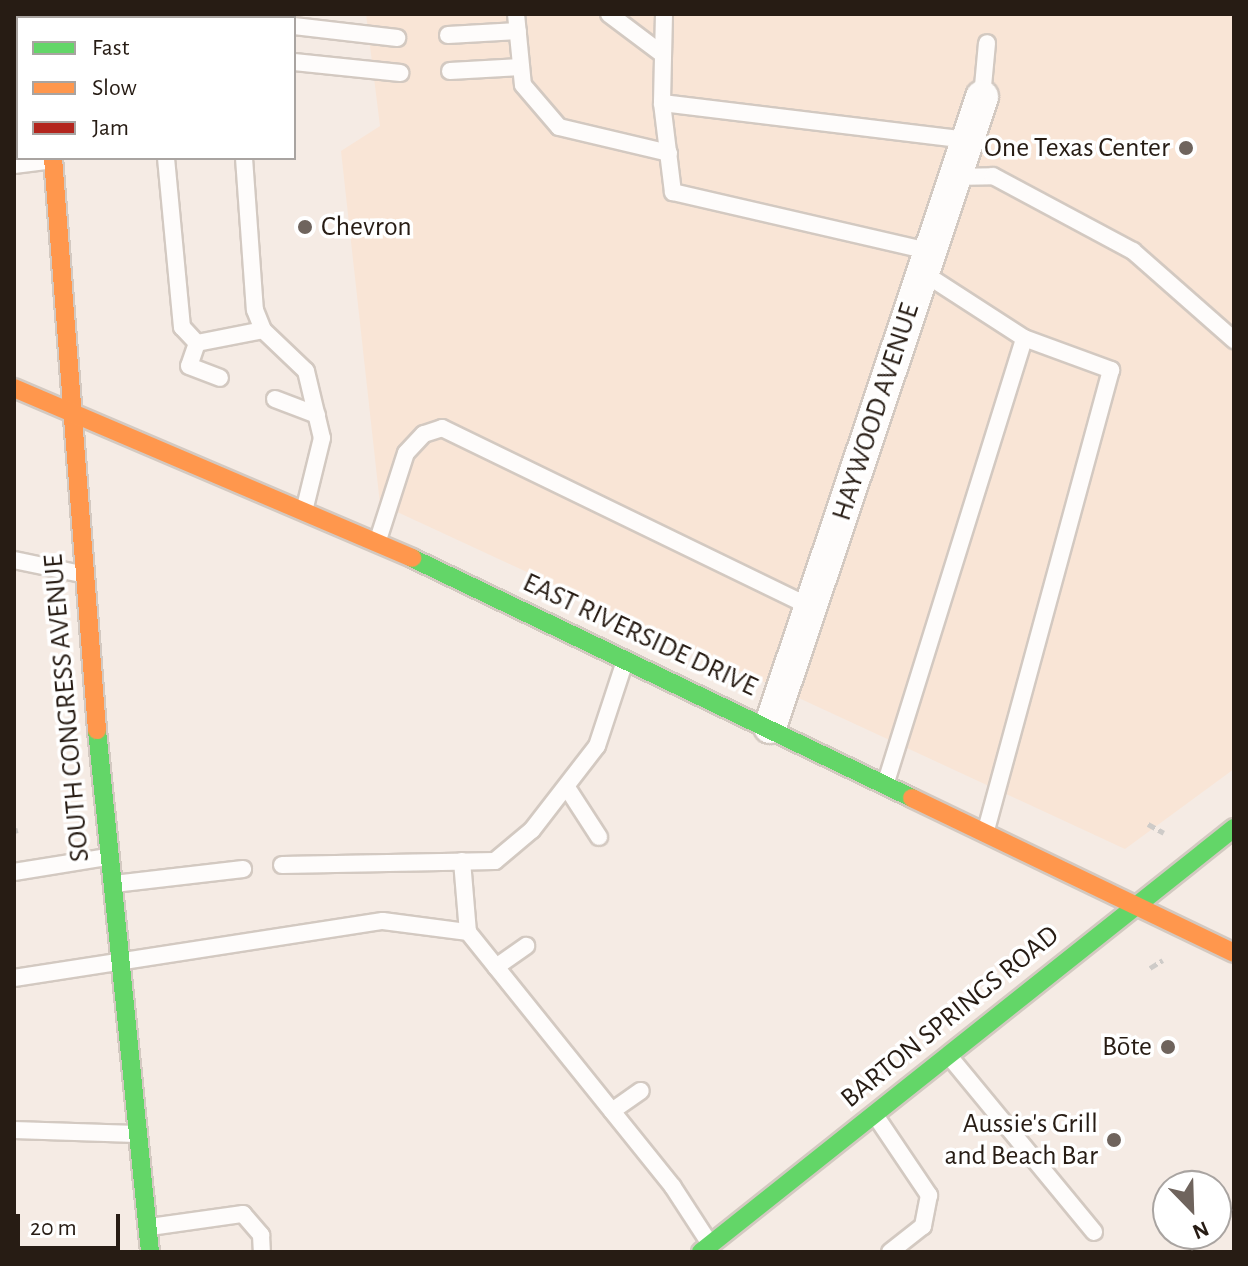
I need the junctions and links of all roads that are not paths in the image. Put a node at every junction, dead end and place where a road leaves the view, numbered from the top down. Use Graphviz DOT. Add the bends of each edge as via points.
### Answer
graph roads {
  1 [pos="609,14"];
  2 [pos="664,14"];
  3 [pos="517,22"];
  4 [pos="296,26"];
  5 [pos="448,35"];
  6 [pos="397,38"];
  7 [pos="987,43"];
  8 [pos="661,53"];
  9 [pos="296,62"];
  10 [pos="521,67"];
  11 [pos="450,71"];
  12 [pos="400,73"];
  13 [pos="982,97"];
  14 [pos="662,103"];
  15 [pos="966,140"];
  16 [pos="669,153"];
  17 [pos="47,160"];
  18 [pos="54,160"];
  19 [pos="166,160"];
  20 [pos="244,160"];
  21 [pos="14,165"];
  22 [pos="954,177"];
  23 [pos="926,261"];
  24 [pos="263,330"];
  25 [pos="1024,338"];
  26 [pos="1234,340"];
  27 [pos="197,343"];
  28 [pos="220,378"];
  29 [pos="14,388"];
  30 [pos="275,399"];
  31 [pos="69,409"];
  32 [pos="317,415"];
  33 [pos="305,508"];
  34 [pos="378,542"];
  35 [pos="14,560"];
  36 [pos="82,574"];
  37 [pos="810,607"];
  38 [pos="626,660"];
  39 [pos="770,727"];
  40 [pos="886,782"];
  41 [pos="568,789"];
  42 [pos="1234,828"];
  43 [pos="986,829"];
  44 [pos="599,837"];
  45 [pos="109,857"];
  46 [pos="462,861"];
  47 [pos="282,865"];
  48 [pos="243,869"];
  49 [pos="14,872"];
  50 [pos="113,884"];
  51 [pos="1139,902"];
  52 [pos="468,932"];
  53 [pos="526,946"];
  54 [pos="1234,953"];
  55 [pos="120,957"];
  56 [pos="496,967"];
  57 [pos="14,978"];
  58 [pos="948,1055"];
  59 [pos="641,1091"];
  60 [pos="612,1111"];
  61 [pos="874,1114"];
  62 [pos="14,1130"];
  63 [pos="138,1134"];
  64 [pos="147,1227"];
  65 [pos="1094,1232"];
  66 [pos="706,1248"];
  67 [pos="150,1252"];
  68 [pos="262,1252"];
  69 [pos="890,1252"];
  1 -- 8 [label="lane"];
  2 -- 8 [label="lane"];
  3 -- 5 [label="lane"];
  3 -- 10 [label="lane"];
  4 -- 6 [label="lane"];
  7 -- 13 [label="lane"];
  8 -- 14 [label="lane"];
  9 -- 12 [label="lane"];
  10 -- 11 [label="lane"];
  10 -- 16 [label="lane" via="523,85 559,127"];
  13 -- 15 [label="street, HAYWOOD AVENUE"];
  14 -- 15 [label="lane"];
  14 -- 16 [label="lane"];
  15 -- 22 [label="street, HAYWOOD AVENUE"];
  16 -- 23 [label="lane" via="673,192"];
  17 -- 21 [label="lane"];
  18 -- 31 [label="main road, SOUTH CONGRESS AVENUE"];
  19 -- 27 [label="lane" via="182,327"];
  20 -- 24 [label="lane" via="255,310"];
  22 -- 23 [label="street, HAYWOOD AVENUE"];
  22 -- 26 [label="lane" via="993,176 1133,251"];
  23 -- 25 [label="lane"];
  23 -- 37 [label="street, HAYWOOD AVENUE"];
  24 -- 27 [label="lane"];
  24 -- 32 [label="lane" via="306,371"];
  25 -- 40 [label="lane"];
  25 -- 43 [label="lane" via="1111,370"];
  27 -- 28 [label="lane" via="189,366"];
  29 -- 31 [label="main road, EAST RIVERSIDE DRIVE"];
  30 -- 32 [label="lane"];
  31 -- 33 [label="main road, EAST RIVERSIDE DRIVE"];
  31 -- 36 [label="main road, SOUTH CONGRESS AVENUE"];
  32 -- 33 [label="lane" via="322,438"];
  33 -- 34 [label="main road, EAST RIVERSIDE DRIVE"];
  34 -- 37 [label="lane" via="406,453 424,434 442,428"];
  34 -- 38 [label="main road, EAST RIVERSIDE DRIVE"];
  35 -- 36 [label="lane"];
  36 -- 45 [label="main road, SOUTH CONGRESS AVENUE"];
  37 -- 39 [label="street, HAYWOOD AVENUE"];
  38 -- 39 [label="main road, EAST RIVERSIDE DRIVE"];
  38 -- 41 [label="lane" via="597,746"];
  39 -- 40 [label="main road, EAST RIVERSIDE DRIVE"];
  40 -- 43 [label="main road, EAST RIVERSIDE DRIVE"];
  41 -- 44 [label="lane"];
  41 -- 46 [label="lane" via="495,861"];
  42 -- 51 [label="main road, BARTON SPRINGS ROAD"];
  43 -- 51 [label="main road, EAST RIVERSIDE DRIVE"];
  45 -- 49 [label="lane"];
  45 -- 50 [label="main road, SOUTH CONGRESS AVENUE"];
  46 -- 47 [label="lane"];
  46 -- 52 [label="lane"];
  48 -- 50 [label="lane"];
  50 -- 55 [label="main road, SOUTH CONGRESS AVENUE"];
  51 -- 54 [label="main road, EAST RIVERSIDE DRIVE"];
  51 -- 58 [label="main road, BARTON SPRINGS ROAD"];
  52 -- 55 [label="lane" via="383,921"];
  52 -- 56 [label="lane"];
  53 -- 56 [label="lane"];
  55 -- 57 [label="lane"];
  55 -- 63 [label="main road, SOUTH CONGRESS AVENUE"];
  56 -- 60 [label="lane"];
  58 -- 61 [label="main road, BARTON SPRINGS ROAD"];
  58 -- 65 [label="lane"];
  59 -- 60 [label="lane"];
  60 -- 66 [label="lane"];
  61 -- 66 [label="main road, BARTON SPRINGS ROAD"];
  61 -- 69 [label="lane" via="929,1195 923,1226"];
  62 -- 63 [label="lane"];
  63 -- 64 [label="main road, SOUTH CONGRESS AVENUE"];
  64 -- 67 [label="main road, SOUTH CONGRESS AVENUE"];
  64 -- 68 [label="lane" via="243,1214 261,1235"];
}
